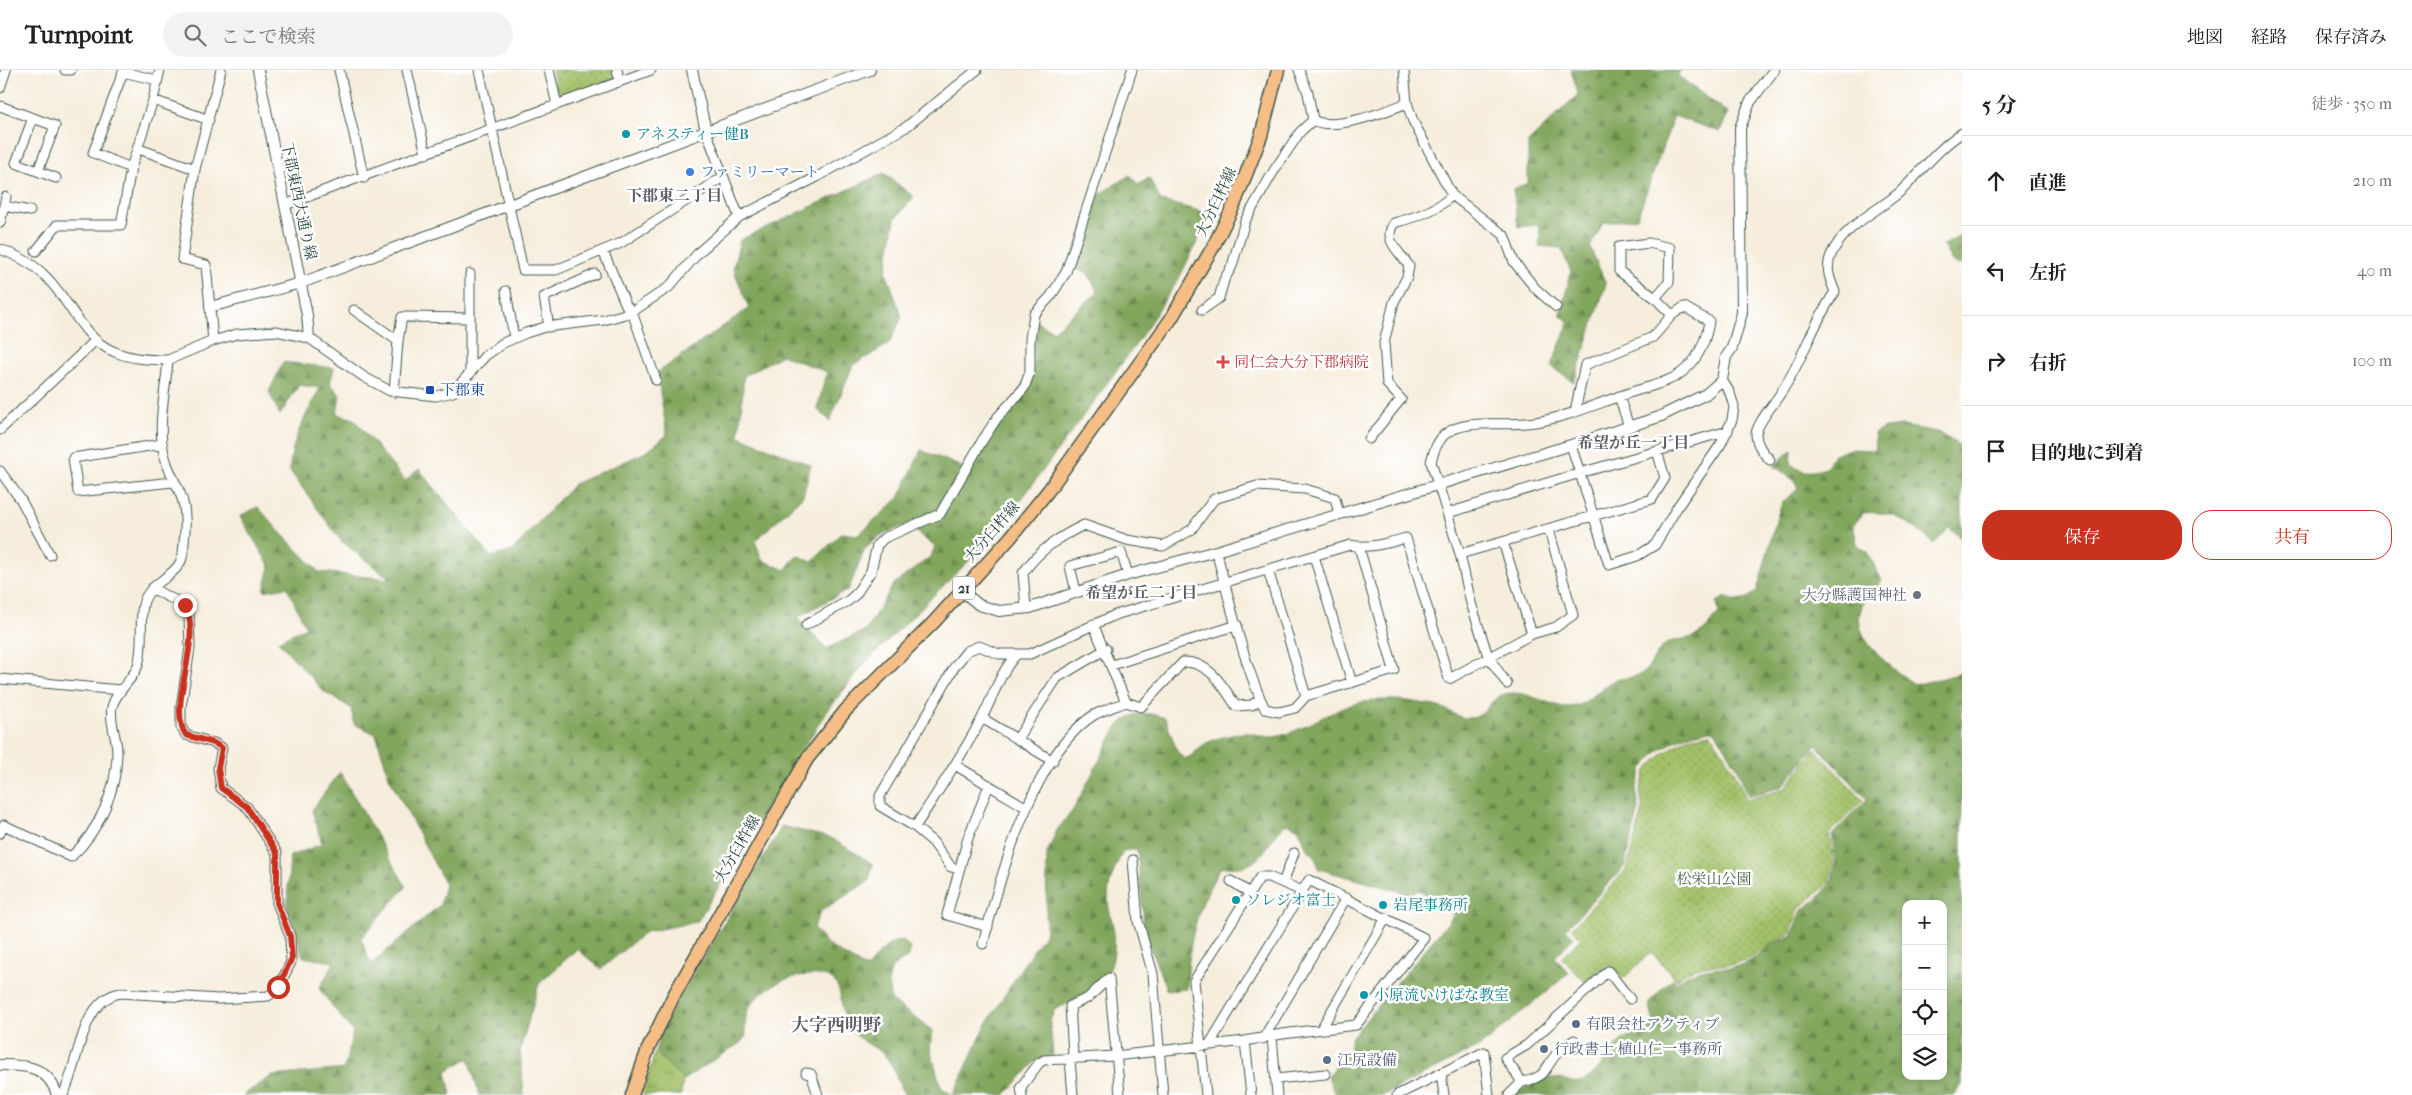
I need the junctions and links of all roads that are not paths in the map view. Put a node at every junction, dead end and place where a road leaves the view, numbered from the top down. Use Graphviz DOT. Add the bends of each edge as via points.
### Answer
graph roads {
  1 [pos="6,70"];
  2 [pos="65,70"];
  3 [pos="70,70"];
  4 [pos="160,70"];
  5 [pos="221,70"];
  6 [pos="258,70"];
  7 [pos="339,70"];
  8 [pos="407,70"];
  9 [pos="479,70"];
  10 [pos="549,70"];
  11 [pos="617,70"];
  12 [pos="651,70"];
  13 [pos="692,70"];
  14 [pos="870,70"];
  15 [pos="977,70"];
  16 [pos="1132,70"];
  17 [pos="1278,70"];
  18 [pos="1298,70"];
  19 [pos="1404,70"];
  20 [pos="1774,70"];
  21 [pos="157,80"];
  22 [pos="620,82"];
  23 [pos="0,88"];
  24 [pos="153,100"];
  25 [pos="1406,103"];
  26 [pos="557,105"];
  27 [pos="0,106"];
  28 [pos="33,118"];
  29 [pos="209,120"];
  30 [pos="1313,120"];
  31 [pos="492,129"];
  32 [pos="706,131"];
  33 [pos="1962,133"];
  34 [pos="139,149"];
  35 [pos="426,154"];
  36 [pos="131,168"];
  37 [pos="195,169"];
  38 [pos="38,171"];
  39 [pos="723,176"];
  40 [pos="56,178"];
  41 [pos="364,178"];
  42 [pos="1452,194"];
  43 [pos="285,205"];
  44 [pos="509,205"];
  45 [pos="30,212"];
  46 [pos="738,217"];
  47 [pos="0,223"];
  48 [pos="0,249"];
  49 [pos="36,251"];
  50 [pos="602,251"];
  51 [pos="470,274"];
  52 [pos="595,274"];
  53 [pos="301,282"];
  54 [pos="506,291"];
  55 [pos="1655,298"];
  56 [pos="210,307"];
  57 [pos="1556,307"];
  58 [pos="354,310"];
  59 [pos="1202,310"];
  60 [pos="632,312"];
  61 [pos="1672,315"];
  62 [pos="470,318"];
  63 [pos="549,327"];
  64 [pos="309,338"];
  65 [pos="514,338"];
  66 [pos="96,340"];
  67 [pos="213,341"];
  68 [pos="398,341"];
  69 [pos="168,360"];
  70 [pos="470,374"];
  71 [pos="656,380"];
  72 [pos="1722,380"];
  73 [pos="394,392"];
  74 [pos="1619,396"];
  75 [pos="1575,411"];
  76 [pos="1629,426"];
  77 [pos="0,430"];
  78 [pos="1728,431"];
  79 [pos="1370,438"];
  80 [pos="162,444"];
  81 [pos="1571,445"];
  82 [pos="1657,451"];
  83 [pos="1770,460"];
  84 [pos="0,471"];
  85 [pos="1580,473"];
  86 [pos="173,482"];
  87 [pos="1436,484"];
  88 [pos="1448,513"];
  89 [pos="1339,514"];
  90 [pos="1594,515"];
  91 [pos="1549,530"];
  92 [pos="1503,542"];
  93 [pos="1358,547"];
  94 [pos="1216,551"];
  95 [pos="1460,554"];
  96 [pos="50,555"];
  97 [pos="1314,556"];
  98 [pos="1268,570"];
  99 [pos="1128,575"];
  100 [pos="1225,584"];
  101 [pos="152,588"];
  102 [pos="962,590"];
  103 [pos="1076,592"];
  104 [pos="1026,608"];
  105 [pos="1093,624"];
  106 [pos="806,625"];
  107 [pos="1237,625"];
  108 [pos="1532,634"];
  109 [pos="1106,649"];
  110 [pos="1017,654"];
  111 [pos="1488,656"];
  112 [pos="1112,665"];
  113 [pos="0,679"];
  114 [pos="1352,683"];
  115 [pos="1507,684"];
  116 [pos="120,690"];
  117 [pos="1306,696"];
  118 [pos="1260,699"];
  119 [pos="1126,702"];
  120 [pos="982,718"];
  121 [pos="1017,739"];
  122 [pos="1053,761"];
  123 [pos="955,765"];
  124 [pos="989,785"];
  125 [pos="1026,808"];
  126 [pos="915,827"];
  127 [pos="0,833"];
  128 [pos="1294,853"];
  129 [pos="1133,860"];
  130 [pos="959,869"];
  131 [pos="1231,881"];
  132 [pos="1283,883"];
  133 [pos="1302,891"];
  134 [pos="1250,893"];
  135 [pos="1346,898"];
  136 [pos="1386,918"];
  137 [pos="988,927"];
  138 [pos="983,944"];
  139 [pos="1630,999"];
  140 [pos="1321,1029"];
  141 [pos="1267,1038"];
  142 [pos="1574,1040"];
  143 [pos="1245,1041"];
  144 [pos="1205,1046"];
  145 [pos="1158,1051"];
  146 [pos="1115,1056"];
  147 [pos="1070,1060"];
  148 [pos="0,1065"];
  149 [pos="806,1073"];
  150 [pos="1325,1074"];
  151 [pos="1441,1074"];
  152 [pos="1276,1079"];
  153 [pos="1522,1082"];
  154 [pos="57,1095"];
  155 [pos="63,1095"];
  156 [pos="632,1095"];
  157 [pos="818,1095"];
  158 [pos="1022,1095"];
  159 [pos="1073,1095"];
  160 [pos="1120,1095"];
  161 [pos="1163,1095"];
  162 [pos="1206,1095"];
  163 [pos="1251,1095"];
  164 [pos="1278,1095"];
  165 [pos="1398,1095"];
  166 [pos="1444,1095"];
  167 [pos="1489,1095"];
  168 [pos="1509,1095"];
  1 -- 23 [label="street"];
  2 -- 3 [label="street"];
  4 -- 21 [label="street"];
  5 -- 29 [label="street"];
  6 -- 43 [label="street, 下郡東西大通り線"];
  7 -- 41 [label="street"];
  8 -- 35 [label="street"];
  9 -- 31 [label="street"];
  10 -- 26 [label="street"];
  11 -- 22 [label="street"];
  12 -- 22 [label="street"];
  13 -- 32 [label="street"];
  14 -- 32 [label="street"];
  15 -- 46 [label="street" via="906,127"];
  16 -- 106 [label="street" via="1066,272 1051,296 1034,314 1030,372 1024,388 997,418 940,514 884,538 878,545 871,571 856,594"];
  17 -- 102 [label="main road, 大分臼杵線 / 21" via="1270,108 1250,168 1213,247 1184,298 1048,491"];
  18 -- 30 [label="street" via="1308,93"];
  19 -- 25 [label="street"];
  20 -- 72 [label="street" via="1750,102 1740,128 1742,313 1732,348 1726,357"];
  21 -- 24 [label="street"];
  21 -- 36 [label="street" via="123,72 93,153"];
  22 -- 26 [label="street"];
  24 -- 29 [label="street"];
  24 -- 34 [label="street"];
  25 -- 30 [label="street" via="1352,120 1321,124"];
  25 -- 42 [label="street" via="1429,155"];
  26 -- 31 [label="street"];
  27 -- 28 [label="street"];
  28 -- 38 [label="street" via="55,126"];
  28 -- 38 [label="street" via="16,163"];
  29 -- 37 [label="street"];
  30 -- 59 [label="street" via="1300,132 1245,221 1219,298"];
  31 -- 35 [label="street"];
  31 -- 44 [label="street"];
  32 -- 39 [label="street"];
  32 -- 44 [label="street"];
  33 -- 83 [label="street" via="1943,145 1900,192 1875,209 1832,254 1828,274 1835,292 1824,307 1785,388 1758,426 1758,445"];
  34 -- 36 [label="street"];
  34 -- 37 [label="street"];
  35 -- 41 [label="street"];
  36 -- 49 [label="street" via="121,225 57,225"];
  37 -- 56 [label="street" via="182,259 206,265"];
  38 -- 40 [label="street"];
  39 -- 46 [label="street"];
  39 -- 50 [label="street" via="621,243"];
  41 -- 43 [label="street"];
  42 -- 57 [label="street" via="1504,235 1514,262"];
  42 -- 79 [label="street" via="1447,202 1394,223 1389,230 1390,241 1409,266 1394,302 1384,343 1387,384 1402,399"];
  43 -- 53 [label="street, 下郡東西大通り線"];
  44 -- 50 [label="street" via="523,270 556,270"];
  44 -- 53 [label="street"];
  45 -- 47 [label="street" via="5,201"];
  46 -- 60 [label="street" via="699,252 669,287"];
  48 -- 66 [label="street" via="43,274"];
  50 -- 60 [label="street"];
  51 -- 62 [label="street"];
  52 -- 63 [label="street" via="544,297"];
  53 -- 56 [label="street"];
  53 -- 64 [label="street, 下郡東西大通り線"];
  54 -- 65 [label="street"];
  55 -- 55 [label="street" via="1669,282 1670,248 1650,243 1619,247 1619,271"];
  55 -- 61 [label="street"];
  56 -- 67 [label="street"];
  58 -- 68 [label="street"];
  60 -- 63 [label="street" via="604,320"];
  60 -- 71 [label="street"];
  61 -- 74 [label="street" via="1684,307 1709,321 1707,336 1697,358 1681,373"];
  61 -- 75 [label="street" via="1653,336 1585,365"];
  62 -- 68 [label="street" via="404,317"];
  62 -- 70 [label="street"];
  63 -- 65 [label="street"];
  64 -- 67 [label="street" via="260,332"];
  64 -- 73 [label="street" via="364,377"];
  65 -- 70 [label="street" via="485,356"];
  66 -- 69 [label="street" via="113,352 134,358"];
  66 -- 77 [label="street"];
  67 -- 69 [label="street"];
  68 -- 73 [label="street"];
  69 -- 80 [label="street"];
  70 -- 73 [label="street" via="453,392 436,396"];
  72 -- 76 [label="street" via="1706,394 1659,417"];
  72 -- 78 [label="street" via="1734,407"];
  74 -- 75 [label="street"];
  74 -- 76 [label="street"];
  75 -- 87 [label="street" via="1540,421 1473,425 1444,435 1434,450 1431,462"];
  76 -- 81 [label="street"];
  78 -- 82 [label="street"];
  78 -- 90 [label="street" via="1655,545 1637,556 1608,565"];
  80 -- 86 [label="street"];
  80 -- 86 [label="street" via="73,458 78,492"];
  81 -- 85 [label="street"];
  81 -- 87 [label="street"];
  82 -- 85 [label="street"];
  82 -- 90 [label="street" via="1664,478 1652,499"];
  84 -- 96 [label="street" via="21,500"];
  85 -- 88 [label="street"];
  85 -- 90 [label="street"];
  86 -- 101 [label="street" via="185,515 183,556 180,566"];
  87 -- 88 [label="street"];
  87 -- 89 [label="street"];
  88 -- 95 [label="street"];
  89 -- 94 [label="street"];
  89 -- 104 [label="street" via="1335,498 1305,489 1257,486 1214,499 1191,530 1163,546 1127,540 1084,525 1042,549 1022,572"];
  90 -- 91 [label="street"];
  91 -- 92 [label="street"];
  91 -- 108 [label="street" via="1572,615 1556,627"];
  92 -- 95 [label="street"];
  92 -- 108 [label="street"];
  93 -- 97 [label="street" via="1350,545"];
  93 -- 111 [label="street" via="1406,538 1449,679"];
  93 -- 114 [label="street" via="1394,670"];
  94 -- 99 [label="street"];
  94 -- 100 [label="street"];
  95 -- 111 [label="street"];
  97 -- 98 [label="street"];
  97 -- 114 [label="street"];
  98 -- 100 [label="street"];
  98 -- 117 [label="street"];
  99 -- 103 [label="street"];
  99 -- 103 [label="street" via="1120,552 1070,566"];
  100 -- 105 [label="street" via="1115,614"];
  100 -- 107 [label="street"];
  101 -- 116 [label="street" via="143,603 137,668"];
  101 -- 155 [label="street" via="182,603 188,611 190,648 182,700 182,729 186,735 222,748 218,768 221,788 247,807 277,853 277,903 290,936 292,958 277,990 268,996 219,999 121,993 108,997 97,1007 84,1030"];
  102 -- 104 [label="street" via="980,605 999,611"];
  102 -- 156 [label="main road, 大分臼杵線 / 21" via="846,710 807,759 673,997 648,1049"];
  103 -- 104 [label="street"];
  105 -- 109 [label="street"];
  105 -- 110 [label="street" via="1030,654"];
  107 -- 112 [label="street"];
  107 -- 118 [label="street"];
  108 -- 111 [label="street"];
  109 -- 112 [label="street"];
  109 -- 121 [label="street" via="1057,678"];
  110 -- 120 [label="street" via="1008,663"];
  110 -- 126 [label="street" via="999,654 979,646 967,651 955,666 880,796 880,806"];
  111 -- 115 [label="street"];
  112 -- 119 [label="street"];
  113 -- 116 [label="street"];
  114 -- 117 [label="street"];
  116 -- 127 [label="street" via="112,706 117,751 109,793 100,820 79,850 72,857 4,825"];
  117 -- 118 [label="street" via="1295,708 1279,712 1265,709"];
  118 -- 119 [label="street" via="1252,705 1236,706 1214,674 1194,662 1182,662 1141,707"];
  119 -- 122 [label="street" via="1095,715 1072,734"];
  120 -- 121 [label="street"];
  120 -- 123 [label="street"];
  121 -- 122 [label="street"];
  122 -- 125 [label="street"];
  123 -- 124 [label="street"];
  123 -- 126 [label="street"];
  124 -- 125 [label="street"];
  124 -- 130 [label="street"];
  125 -- 137 [label="street"];
  126 -- 130 [label="street" via="933,842 951,867"];
  128 -- 132 [label="street"];
  129 -- 145 [label="street" via="1138,921 1152,974"];
  130 -- 137 [label="street" via="947,914"];
  131 -- 134 [label="street"];
  132 -- 133 [label="street"];
  132 -- 134 [label="street" via="1260,877"];
  133 -- 135 [label="street" via="1309,880"];
  133 -- 144 [label="street"];
  134 -- 144 [label="street" via="1194,981"];
  135 -- 136 [label="street"];
  135 -- 141 [label="street"];
  136 -- 140 [label="street"];
  136 -- 140 [label="street" via="1424,938 1356,1025"];
  137 -- 138 [label="street"];
  139 -- 153 [label="street" via="1608,971 1527,1045 1505,1058"];
  140 -- 141 [label="street"];
  141 -- 143 [label="street"];
  141 -- 152 [label="street"];
  142 -- 153 [label="street" via="1557,1053 1539,1077"];
  143 -- 144 [label="street"];
  143 -- 163 [label="street"];
  144 -- 145 [label="street"];
  144 -- 162 [label="street"];
  145 -- 146 [label="street"];
  145 -- 161 [label="street"];
  146 -- 147 [label="street"];
  146 -- 147 [label="street" via="1109,978 1088,998 1070,1006 1073,1054"];
  146 -- 160 [label="street"];
  147 -- 158 [label="street" via="1039,1062 1021,1086"];
  147 -- 159 [label="street"];
  148 -- 154 [label="street" via="24,1065 38,1069 48,1078"];
  149 -- 157 [label="street" via="811,1074"];
  150 -- 152 [label="street"];
  151 -- 165 [label="street"];
  151 -- 166 [label="street"];
  151 -- 167 [label="street" via="1484,1052"];
  152 -- 164 [label="street"];
  153 -- 168 [label="street"];
}
